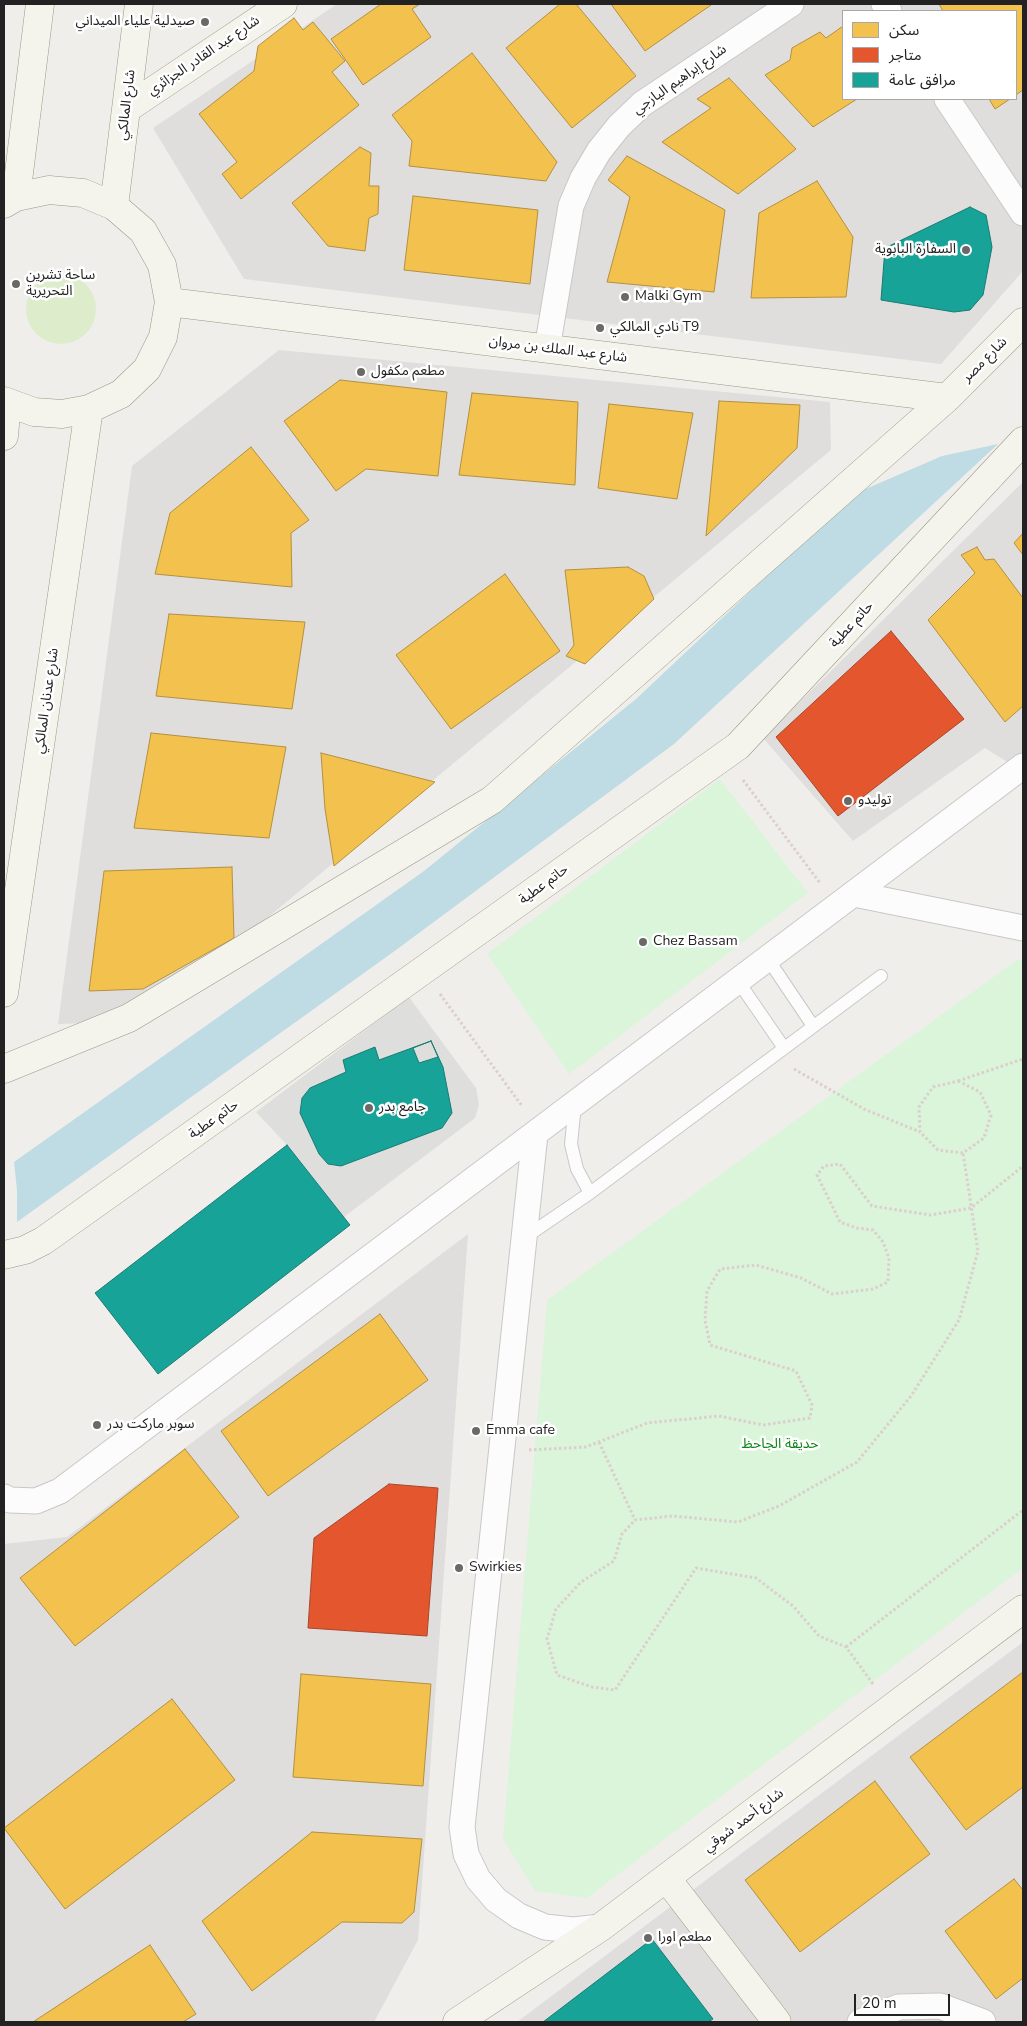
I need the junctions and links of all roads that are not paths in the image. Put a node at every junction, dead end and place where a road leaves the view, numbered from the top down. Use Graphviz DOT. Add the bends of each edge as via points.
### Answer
graph roads {
  1 [pos="40,4"];
  2 [pos="139,4"];
  3 [pos="283,4"];
  4 [pos="791,4"];
  5 [pos="948,100"];
  6 [pos="126,109"];
  7 [pos="10,201"];
  8 [pos="114,206"];
  9 [pos="1023,213"];
  10 [pos="169,302"];
  11 [pos="1023,322"];
  12 [pos="547,349"];
  13 [pos="947,398"];
  14 [pos="5,402"];
  15 [pos="89,409"];
  16 [pos="4,436"];
  17 [pos="1023,441"];
  18 [pos="1023,766"];
  19 [pos="846,900"];
  20 [pos="1023,928"];
  21 [pos="768,959"];
  22 [pos="881,976"];
  23 [pos="738,981"];
  24 [pos="4,993"];
  25 [pos="813,1026"];
  26 [pos="784,1048"];
  27 [pos="4,1069"];
  28 [pos="575,1105"];
  29 [pos="538,1132"];
  30 [pos="590,1193"];
  31 [pos="524,1238"];
  32 [pos="4,1255"];
  33 [pos="4,1498"];
  34 [pos="1023,1610"];
  35 [pos="667,1879"];
  36 [pos="601,1927"];
  37 [pos="457,2022"];
  38 [pos="777,2022"];
  39 [pos="860,2022"];
  40 [pos="983,2022"];
  1 -- 7 [label="street"];
  2 -- 6 [label="street, شارع المالكي"];
  3 -- 6 [label="street, شارع عبد القادر الجزائري"];
  4 -- 12 [label="street, شارع إبراهيم اليازجي" via="642,104 600,151 571,206"];
  5 -- 9 [label="street"];
  6 -- 8 [label="street, شارع المالكي"];
  7 -- 8 [label="street" via="49,190 83,193"];
  8 -- 10 [label="street" via="143,231 162,264"];
  10 -- 12 [label="street, شارع عبد الملك بن مروان"];
  10 -- 15 [label="street" via="163,337 147,369 121,394"];
  11 -- 13 [label="street, شارع مصر"];
  12 -- 13 [label="street, شارع عبد الملك بن مروان"];
  13 -- 27 [label="street" via="492,800 129,1018"];
  14 -- 15 [label="street" via="34,412 62,414"];
  14 -- 16 [label="street"];
  15 -- 24 [label="street, شارع عدنان المالكي"];
  17 -- 32 [label="street, حاتم عطية" via="738,746 43,1241"];
  18 -- 19 [label="street"];
  19 -- 20 [label="street"];
  19 -- 21 [label="street"];
  21 -- 23 [label="street"];
  21 -- 25 [label="lane"];
  22 -- 25 [label="lane"];
  23 -- 26 [label="lane"];
  23 -- 28 [label="street"];
  25 -- 26 [label="lane"];
  26 -- 30 [label="lane"];
  28 -- 29 [label="street"];
  28 -- 30 [label="lane" via="571,1144 577,1170"];
  29 -- 31 [label="street"];
  29 -- 33 [label="street" via="60,1491 36,1502"];
  30 -- 31 [label="lane"];
  31 -- 36 [label="street" via="462,1827 466,1854 478,1879 496,1900 519,1916 545,1927 573,1930"];
  34 -- 35 [label="street, شارع أحمد شوقي"];
  35 -- 36 [label="street, شارع أحمد شوقي"];
  35 -- 38 [label="street"];
  36 -- 37 [label="street, شارع أحمد شوقي"];
  39 -- 40 [label="street" via="899,2007 940,2006"];
}
